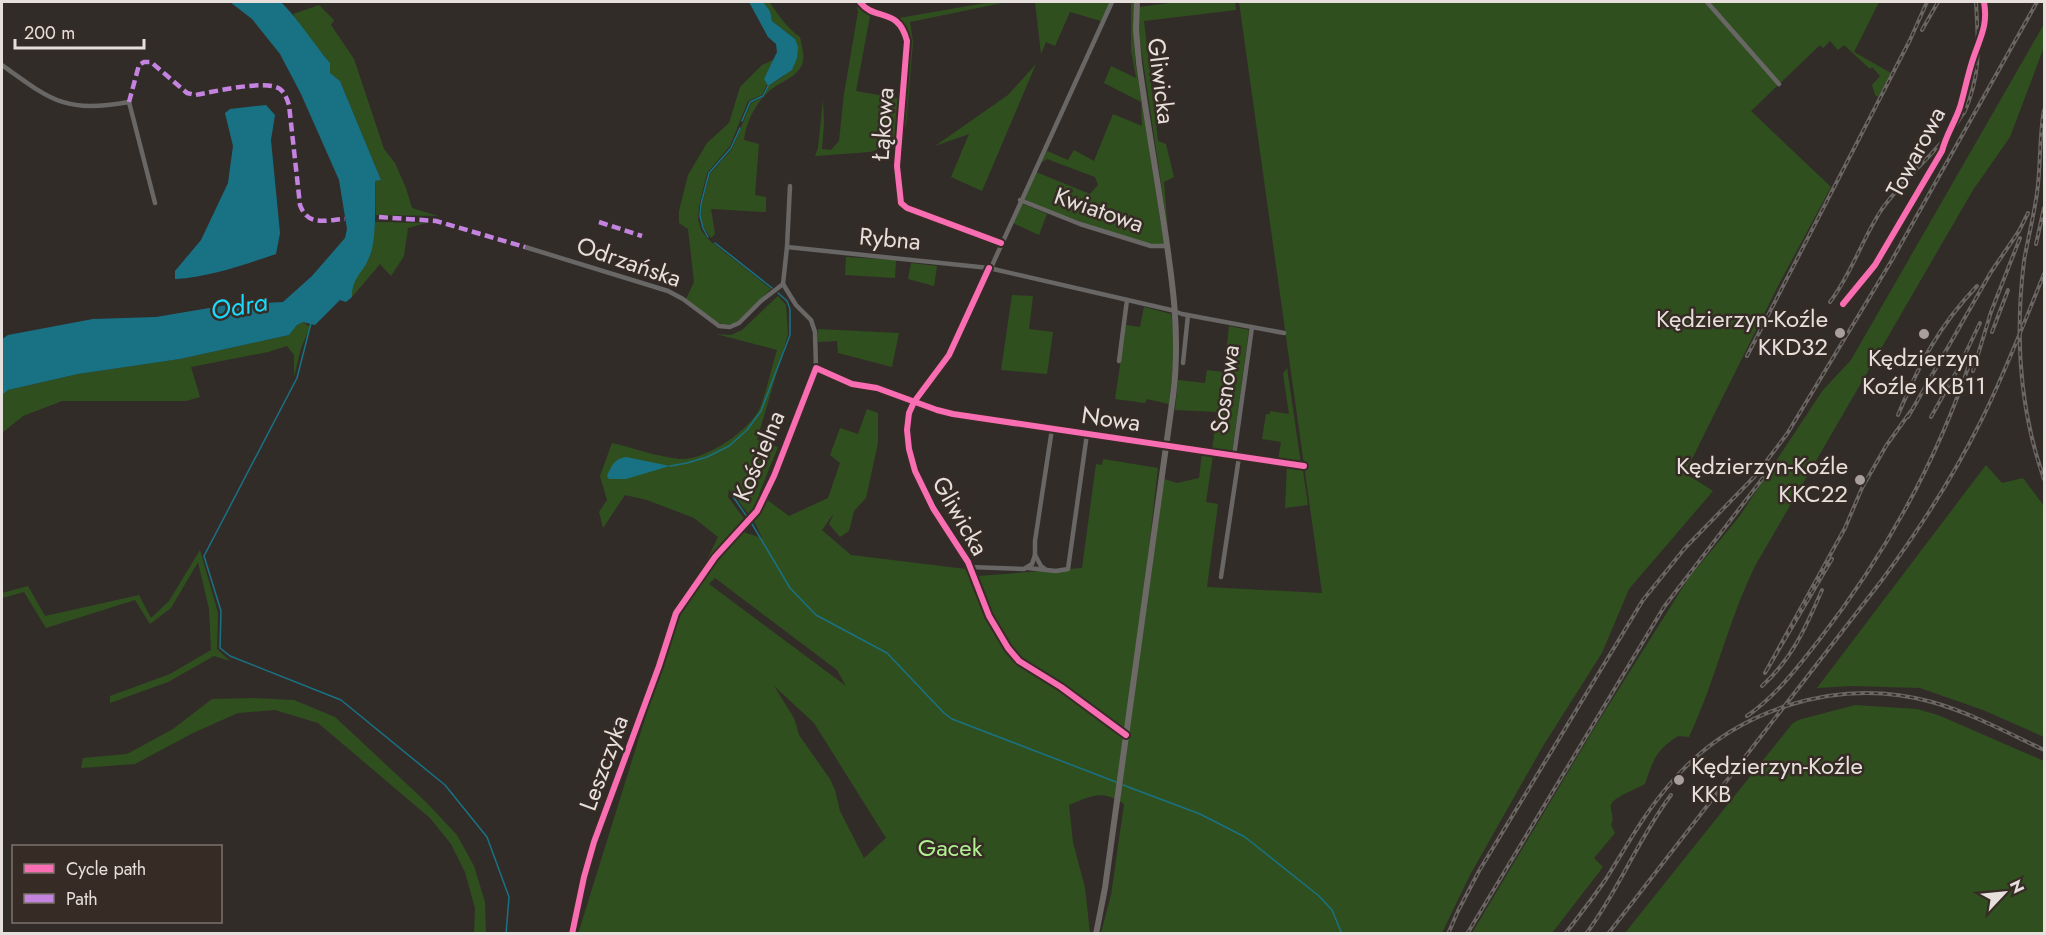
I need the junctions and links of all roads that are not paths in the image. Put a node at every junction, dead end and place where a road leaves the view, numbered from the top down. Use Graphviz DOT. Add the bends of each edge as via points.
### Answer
graph roads {
  1 [pos="860,2"];
  2 [pos="1112,2"];
  3 [pos="1137,2"];
  4 [pos="1707,2"];
  5 [pos="1984,2"];
  6 [pos="2,65"];
  7 [pos="1779,84"];
  8 [pos="790,186"];
  9 [pos="1020,200"];
  10 [pos="155,203"];
  11 [pos="1001,243"];
  12 [pos="1167,246"];
  13 [pos="525,247"];
  14 [pos="787,247"];
  15 [pos="989,268"];
  16 [pos="783,284"];
  17 [pos="1127,300"];
  18 [pos="1843,304"];
  19 [pos="1176,312"];
  20 [pos="1188,315"];
  21 [pos="1252,327"];
  22 [pos="1284,333"];
  23 [pos="1119,361"];
  24 [pos="1183,363"];
  25 [pos="816,368"];
  26 [pos="914,402"];
  27 [pos="1052,429"];
  28 [pos="1086,434"];
  29 [pos="1166,446"];
  30 [pos="1237,456"];
  31 [pos="1304,466"];
  32 [pos="1035,555"];
  33 [pos="970,567"];
  34 [pos="982,568"];
  35 [pos="1028,568"];
  36 [pos="1045,569"];
  37 [pos="1221,577"];
  38 [pos="974,578"];
  39 [pos="679,608"];
  40 [pos="1126,735"];
  41 [pos="572,933"];
  42 [pos="1096,933"];
  1 -- 11 [label="street, Łąkowa" via="893,18 907,41 897,166 901,203"];
  2 -- 9 [label="street, Gliwicka"];
  3 -- 12 [label="main road, Gliwicka" via="1139,63"];
  4 -- 7 [label="street"];
  5 -- 18 [label="street, Towarowa" via="1981,41 1942,150 1875,265"];
  6 -- 10 [label="street" via="51,99 67,104 87,107 129,102"];
  8 -- 14 [label="street"];
  9 -- 11 [label="street, Gliwicka"];
  9 -- 12 [label="street, Kwiatowa" via="1080,224 1151,246"];
  11 -- 15 [label="street, Gliwicka"];
  12 -- 19 [label="main road, Gliwicka"];
  13 -- 16 [label="street, Odrzańska" via="668,291 719,326 739,323"];
  14 -- 15 [label="street, Rybna"];
  14 -- 16 [label="street"];
  15 -- 17 [label="street, Rybna"];
  15 -- 26 [label="street, Gliwicka" via="949,355"];
  16 -- 25 [label="street" via="811,320"];
  17 -- 19 [label="street, Rybna"];
  17 -- 23 [label="street"];
  19 -- 20 [label="street, Rybna"];
  19 -- 29 [label="main road, Gliwicka" via="1176,368"];
  20 -- 21 [label="street, Rybna"];
  20 -- 24 [label="street"];
  21 -- 22 [label="street, Rybna"];
  21 -- 30 [label="street, Sosnowa"];
  25 -- 26 [label="street, Nowa" via="852,384 877,388"];
  25 -- 39 [label="street, Kościelna" via="774,476 750,521 715,557"];
  26 -- 27 [label="street, Nowa" via="953,414"];
  26 -- 33 [label="street, Gliwicka" via="907,430 915,471"];
  27 -- 28 [label="street, Nowa"];
  27 -- 32 [label="street, Nowa"];
  28 -- 29 [label="street, Nowa"];
  28 -- 36 [label="street, Nowa" via="1068,569"];
  29 -- 30 [label="street, Nowa"];
  29 -- 40 [label="main road, Gliwicka"];
  30 -- 31 [label="street, Nowa"];
  30 -- 37 [label="street"];
  32 -- 35 [label="street, Nowa"];
  32 -- 36 [label="street"];
  33 -- 34 [label="street, Nowa"];
  33 -- 38 [label="street, Gliwicka"];
  34 -- 35 [label="street, Nowa"];
  34 -- 38 [label="street"];
  35 -- 36 [label="street, Nowa"];
  38 -- 40 [label="street, Gliwicka" via="998,633 1020,661"];
  39 -- 41 [label="street, Leszczyka" via="594,842"];
  40 -- 42 [label="main road, Gliwicka"];
}
